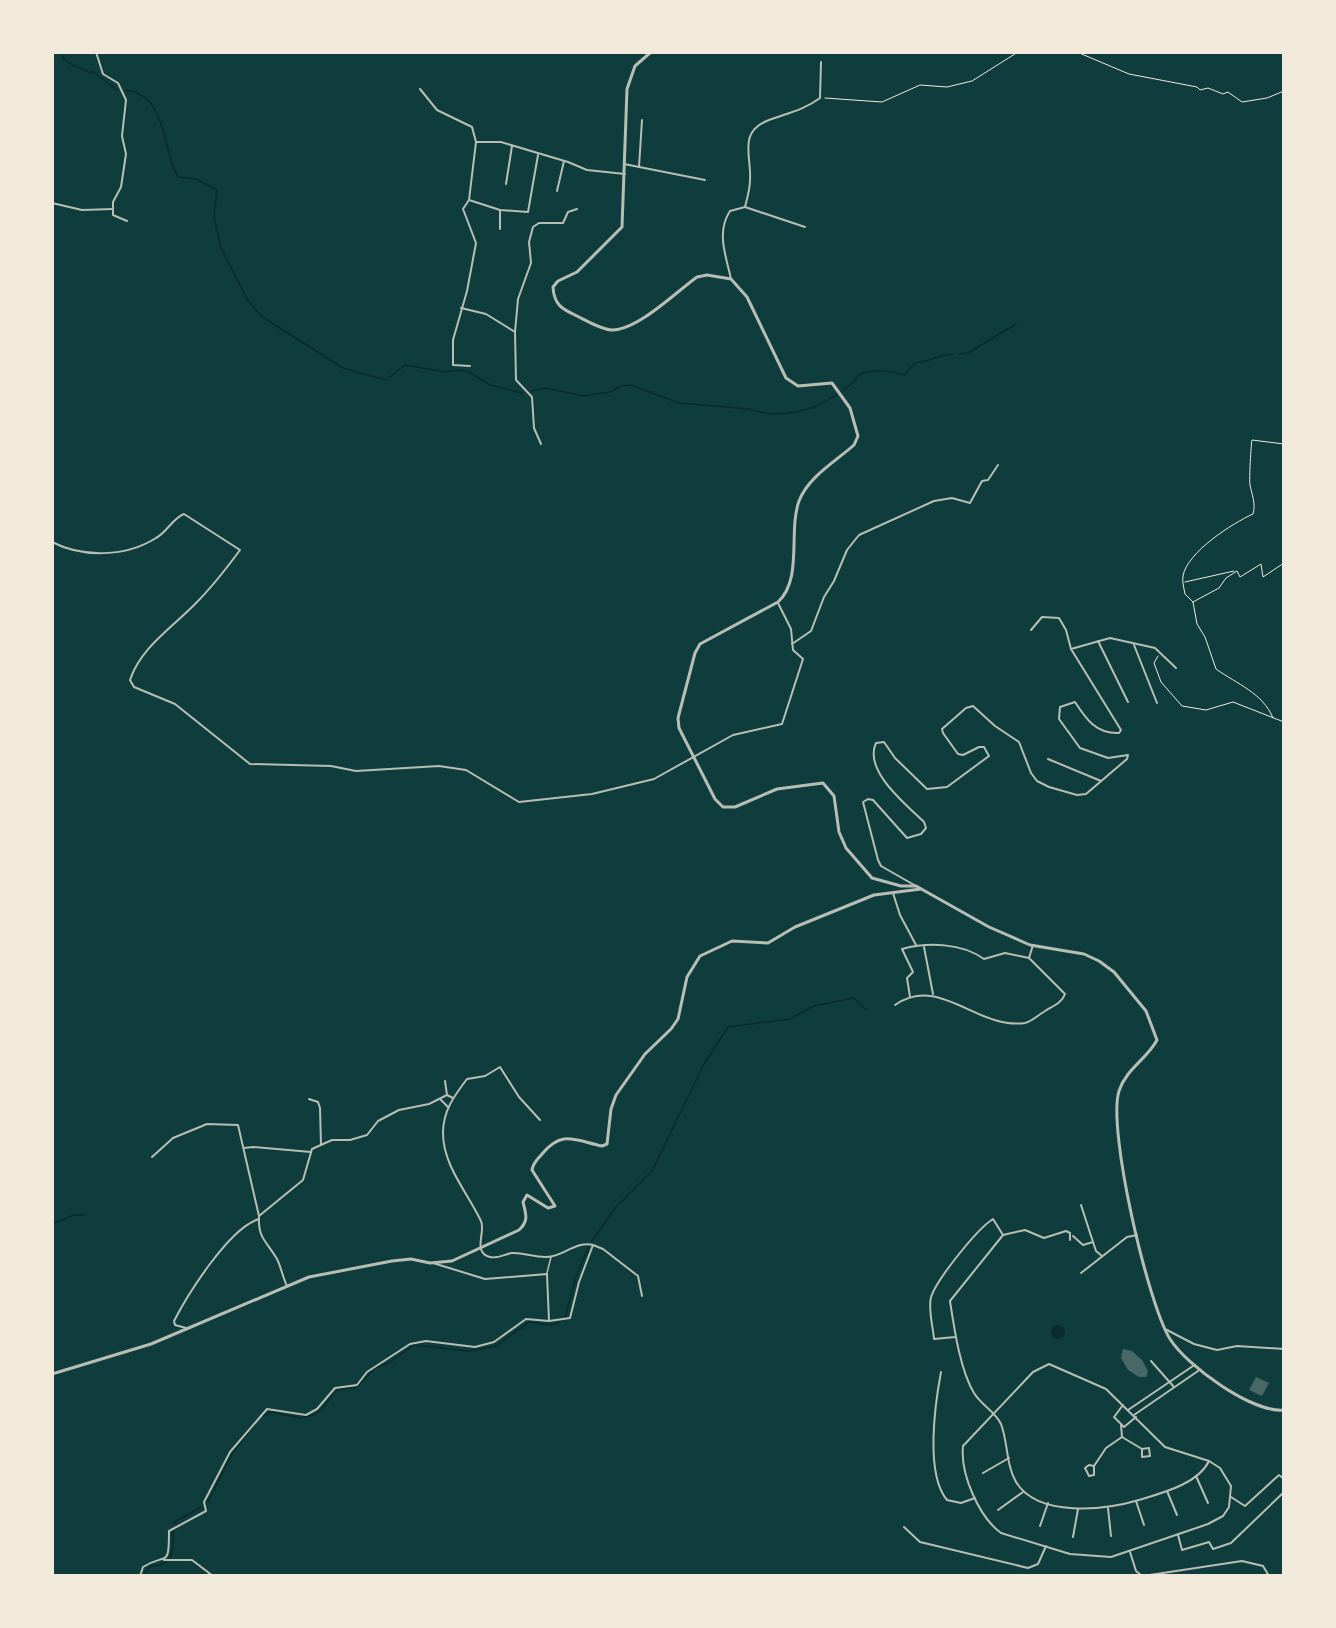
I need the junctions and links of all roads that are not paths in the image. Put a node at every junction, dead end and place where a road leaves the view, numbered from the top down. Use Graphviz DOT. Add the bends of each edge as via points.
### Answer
graph roads {
  1 [pos="96,52"];
  2 [pos="651,52"];
  3 [pos="821,62"];
  4 [pos="420,89"];
  5 [pos="642,120"];
  6 [pos="476,142"];
  7 [pos="512,146"];
  8 [pos="538,155"];
  9 [pos="564,161"];
  10 [pos="624,164"];
  11 [pos="639,167"];
  12 [pos="625,174"];
  13 [pos="705,180"];
  14 [pos="506,184"];
  15 [pos="557,191"];
  16 [pos="468,200"];
  17 [pos="52,203"];
  18 [pos="745,207"];
  19 [pos="113,209"];
  20 [pos="577,209"];
  21 [pos="500,210"];
  22 [pos="127,221"];
  23 [pos="805,227"];
  24 [pos="500,229"];
  25 [pos="731,279"];
  26 [pos="461,309"];
  27 [pos="515,332"];
  28 [pos="470,366"];
  29 [pos="541,444"];
  30 [pos="998,465"];
  31 [pos="52,542"];
  32 [pos="778,602"];
  33 [pos="1031,630"];
  34 [pos="1097,640"];
  35 [pos="1133,643"];
  36 [pos="792,644"];
  37 [pos="1071,649"];
  38 [pos="1176,668"];
  39 [pos="1128,702"];
  40 [pos="1157,703"];
  41 [pos="694,756"];
  42 [pos="1048,759"];
  43 [pos="1101,781"];
  44 [pos="916,886"];
  45 [pos="921,889"];
  46 [pos="893,893"];
  47 [pos="916,945"];
  48 [pos="1033,945"];
  49 [pos="924,947"];
  50 [pos="1029,958"];
  51 [pos="933,994"];
  52 [pos="911,998"];
  53 [pos="895,1005"];
  54 [pos="446,1081"];
  55 [pos="447,1095"];
  56 [pos="453,1098"];
  57 [pos="440,1099"];
  58 [pos="309,1100"];
  59 [pos="448,1107"];
  60 [pos="540,1120"];
  61 [pos="321,1145"];
  62 [pos="244,1149"];
  63 [pos="311,1152"];
  64 [pos="152,1157"];
  65 [pos="1081,1205"];
  66 [pos="259,1217"];
  67 [pos="1002,1235"];
  68 [pos="1137,1235"];
  69 [pos="1073,1236"];
  70 [pos="1070,1240"];
  71 [pos="1093,1242"];
  72 [pos="593,1245"];
  73 [pos="480,1248"];
  74 [pos="1102,1256"];
  75 [pos="551,1257"];
  76 [pos="430,1263"];
  77 [pos="1081,1273"];
  78 [pos="547,1274"];
  79 [pos="287,1286"];
  80 [pos="642,1296"];
  81 [pos="549,1321"];
  82 [pos="188,1329"];
  83 [pos="1165,1329"];
  84 [pos="955,1337"];
  85 [pos="1284,1349"];
  86 [pos="1151,1361"];
  87 [pos="1193,1366"];
  88 [pos="1198,1371"];
  89 [pos="941,1372"];
  90 [pos="52,1374"];
  91 [pos="1170,1382"];
  92 [pos="1174,1387"];
  93 [pos="1123,1405"];
  94 [pos="1128,1410"];
  95 [pos="1284,1410"];
  96 [pos="994,1414"];
  97 [pos="1135,1416"];
  98 [pos="1121,1425"];
  99 [pos="1122,1437"];
  100 [pos="1142,1449"];
  101 [pos="1009,1458"];
  102 [pos="1209,1461"];
  103 [pos="1094,1466"];
  104 [pos="983,1473"];
  105 [pos="1196,1476"];
  106 [pos="1284,1479"];
  107 [pos="1167,1491"];
  108 [pos="1023,1492"];
  109 [pos="1284,1492"];
  110 [pos="1231,1497"];
  111 [pos="975,1498"];
  112 [pos="1136,1501"];
  113 [pos="1048,1503"];
  114 [pos="1208,1503"];
  115 [pos="1108,1508"];
  116 [pos="1078,1509"];
  117 [pos="998,1510"];
  118 [pos="1177,1515"];
  119 [pos="1144,1525"];
  120 [pos="1040,1526"];
  121 [pos="904,1527"];
  122 [pos="1177,1534"];
  123 [pos="1111,1536"];
  124 [pos="1073,1537"];
  125 [pos="1046,1546"];
  126 [pos="1129,1551"];
  127 [pos="164,1560"];
  128 [pos="1189,1570"];
  129 [pos="140,1575"];
  130 [pos="213,1575"];
  131 [pos="1142,1575"];
  132 [pos="1190,1575"];
  133 [pos="1269,1575"];
  1 -- 19 [label="street" via="103,74 118,83 126,100 122,136 126,154 122,187"];
  2 -- 10 [label="street" via="630,75 625,102"];
  3 -- 18 [label="street" via="820,98 806,108 766,121 748,141 746,154 751,179"];
  4 -- 6 [label="street" via="437,110 472,127"];
  5 -- 11 [label="street"];
  6 -- 7 [label="street"];
  6 -- 16 [label="street"];
  7 -- 8 [label="street"];
  7 -- 14 [label="street"];
  8 -- 9 [label="street"];
  8 -- 21 [label="street" via="528,212"];
  9 -- 12 [label="street" via="587,170"];
  9 -- 15 [label="street"];
  10 -- 11 [label="street"];
  10 -- 12 [label="street"];
  11 -- 13 [label="street"];
  12 -- 25 [label="street" via="622,227 577,272 558,280 553,287 556,303 562,309 601,327 622,329 636,324 697,277"];
  16 -- 21 [label="street"];
  16 -- 26 [label="street" via="463,208 476,243"];
  17 -- 19 [label="street" via="82,210"];
  18 -- 23 [label="street"];
  18 -- 25 [label="street" via="730,211 724,220 723,245"];
  19 -- 22 [label="street" via="113,215"];
  20 -- 27 [label="street" via="568,212 563,223 539,223 533,227 531,263 518,299"];
  21 -- 24 [label="street"];
  25 -- 32 [label="street" via="747,297 786,378 798,386 832,383 849,408 858,436 854,445 806,488 799,501 791,583"];
  26 -- 27 [label="street" via="486,314"];
  26 -- 28 [label="street" via="453,339 453,365"];
  27 -- 29 [label="street" via="516,380 532,397 534,428"];
  30 -- 36 [label="street" via="988,480 982,481 970,503 951,498 934,501 859,535 847,550 811,632"];
  31 -- 41 [label="street" via="83,553 135,548 157,538 184,514 240,550 195,604 150,648 130,680 134,687 175,704 250,764 331,766 356,771 439,766 466,770 519,802 592,794 654,779"];
  32 -- 36 [label="street" via="791,629"];
  32 -- 41 [label="street" via="700,644 695,653 678,718"];
  33 -- 37 [label="street" via="1042,617 1059,618"];
  34 -- 35 [label="street" via="1110,638"];
  34 -- 37 [label="street"];
  34 -- 39 [label="street"];
  35 -- 38 [label="street" via="1160,651"];
  35 -- 40 [label="street"];
  36 -- 41 [label="street" via="803,659 782,724 733,735"];
  37 -- 43 [label="street" via="1120,730 1113,733 1091,725 1075,702 1060,707 1059,719 1080,748 1108,758 1128,755"];
  41 -- 44 [label="street" via="723,807 735,807 777,789 823,783 834,796 839,832 846,848 862,869 882,882"];
  42 -- 43 [label="street"];
  43 -- 44 [label="street" via="1086,794 1077,795 1037,781 1019,742 973,706 942,729 943,733 958,754 984,747 989,756 947,787 927,789 879,741 874,748 882,779 926,828 907,838 873,800 863,802 881,866"];
  44 -- 45 [label="street"];
  45 -- 46 [label="street"];
  45 -- 48 [label="street" via="989,927"];
  46 -- 47 [label="street"];
  46 -- 73 [label="street" via="874,896 809,921 768,943 732,940 699,956 687,977 678,1019 645,1054 616,1095 607,1144 564,1138 552,1143 532,1170 555,1206 548,1208 527,1195 523,1202 525,1225"];
  47 -- 49 [label="street"];
  47 -- 52 [label="street" via="903,949 914,972 907,978"];
  48 -- 50 [label="street"];
  48 -- 68 [label="street" via="1084,954 1099,961 1126,986 1146,1011 1156,1032 1153,1049 1135,1065 1119,1090 1117,1105 1122,1158"];
  49 -- 50 [label="street" via="971,949 984,958 1005,953"];
  49 -- 51 [label="street"];
  50 -- 51 [label="street" via="1065,994 1061,1002 1032,1021 984,1018 956,1001"];
  51 -- 52 [label="street"];
  52 -- 53 [label="street"];
  54 -- 55 [label="street"];
  55 -- 56 [label="street"];
  55 -- 57 [label="street"];
  56 -- 59 [label="street"];
  56 -- 60 [label="street" via="467,1079 500,1068"];
  57 -- 59 [label="street"];
  57 -- 61 [label="street" via="399,1110 378,1121 367,1135"];
  58 -- 61 [label="street" via="318,1102 320,1108"];
  59 -- 73 [label="street" via="444,1144 454,1175 483,1224"];
  61 -- 63 [label="street"];
  62 -- 63 [label="street"];
  62 -- 64 [label="street" via="238,1125 207,1124 173,1138"];
  62 -- 66 [label="street"];
  63 -- 66 [label="street" via="303,1180"];
  65 -- 71 [label="street"];
  66 -- 79 [label="street" via="262,1240 277,1259"];
  66 -- 82 [label="street" via="221,1251 188,1294 174,1321"];
  67 -- 70 [label="street" via="1024,1230 1044,1238 1066,1231"];
  67 -- 84 [label="street" via="951,1296"];
  67 -- 84 [label="street" via="993,1219 988,1222 935,1287 930,1299 934,1339"];
  68 -- 74 [label="street" via="1127,1237"];
  68 -- 83 [label="street" via="1151,1293"];
  69 -- 71 [label="street" via="1083,1245"];
  71 -- 74 [label="street"];
  72 -- 75 [label="street" via="577,1246"];
  72 -- 80 [label="street" via="638,1276"];
  72 -- 81 [label="street" via="570,1318"];
  73 -- 75 [label="street" via="492,1258 514,1253"];
  73 -- 76 [label="street" via="464,1258"];
  74 -- 77 [label="street"];
  75 -- 78 [label="street"];
  76 -- 78 [label="street" via="485,1280"];
  76 -- 79 [label="street" via="411,1259 344,1269"];
  78 -- 81 [label="street"];
  79 -- 82 [label="street"];
  81 -- 127 [label="street" via="526,1319 494,1342 475,1347 418,1342 367,1372 357,1385 336,1388 312,1413 298,1415 267,1409 230,1452 204,1502 206,1512 169,1531 169,1555"];
  82 -- 90 [label="street"];
  83 -- 85 [label="street" via="1194,1344 1217,1350 1237,1346"];
  83 -- 87 [label="street"];
  84 -- 96 [label="street" via="974,1394"];
  86 -- 91 [label="street"];
  87 -- 88 [label="street"];
  87 -- 91 [label="street"];
  88 -- 92 [label="street"];
  88 -- 95 [label="street" via="1249,1400"];
  89 -- 111 [label="street" via="934,1420 937,1472 947,1500 961,1503"];
  91 -- 92 [label="street"];
  91 -- 94 [label="street"];
  92 -- 97 [label="street"];
  93 -- 94 [label="street"];
  93 -- 96 [label="street" via="1106,1389 1049,1364 1033,1372"];
  93 -- 98 [label="street" via="1114,1417"];
  94 -- 97 [label="street"];
  96 -- 101 [label="street" via="1001,1424"];
  96 -- 111 [label="street" via="963,1446 964,1465"];
  97 -- 98 [label="street" via="1124,1427"];
  97 -- 102 [label="street" via="1165,1447"];
  98 -- 99 [label="street"];
  99 -- 100 [label="street"];
  99 -- 103 [label="street" via="1106,1448"];
  101 -- 104 [label="street"];
  101 -- 108 [label="street"];
  102 -- 105 [label="street"];
  102 -- 110 [label="street" via="1227,1476"];
  105 -- 107 [label="street"];
  105 -- 114 [label="street"];
  106 -- 110 [label="street" via="1279,1475 1245,1506"];
  107 -- 112 [label="street"];
  107 -- 118 [label="street"];
  108 -- 113 [label="street"];
  108 -- 117 [label="street"];
  109 -- 122 [label="street" via="1231,1543 1212,1549 1209,1542 1182,1550"];
  110 -- 122 [label="street" via="1223,1516"];
  111 -- 125 [label="street" via="986,1519 1001,1533"];
  112 -- 115 [label="street"];
  112 -- 119 [label="street"];
  113 -- 116 [label="street"];
  113 -- 120 [label="street"];
  115 -- 116 [label="street"];
  115 -- 123 [label="street"];
  116 -- 124 [label="street"];
  121 -- 125 [label="street" via="920,1542 1028,1568 1038,1564"];
  122 -- 126 [label="street"];
  125 -- 126 [label="street" via="1094,1558"];
  126 -- 131 [label="street" via="1136,1571"];
  127 -- 129 [label="street" via="143,1567"];
  127 -- 130 [label="street" via="192,1560"];
  128 -- 131 [label="street"];
  128 -- 132 [label="street"];
  128 -- 133 [label="street" via="1252,1562 1263,1566"];
}
